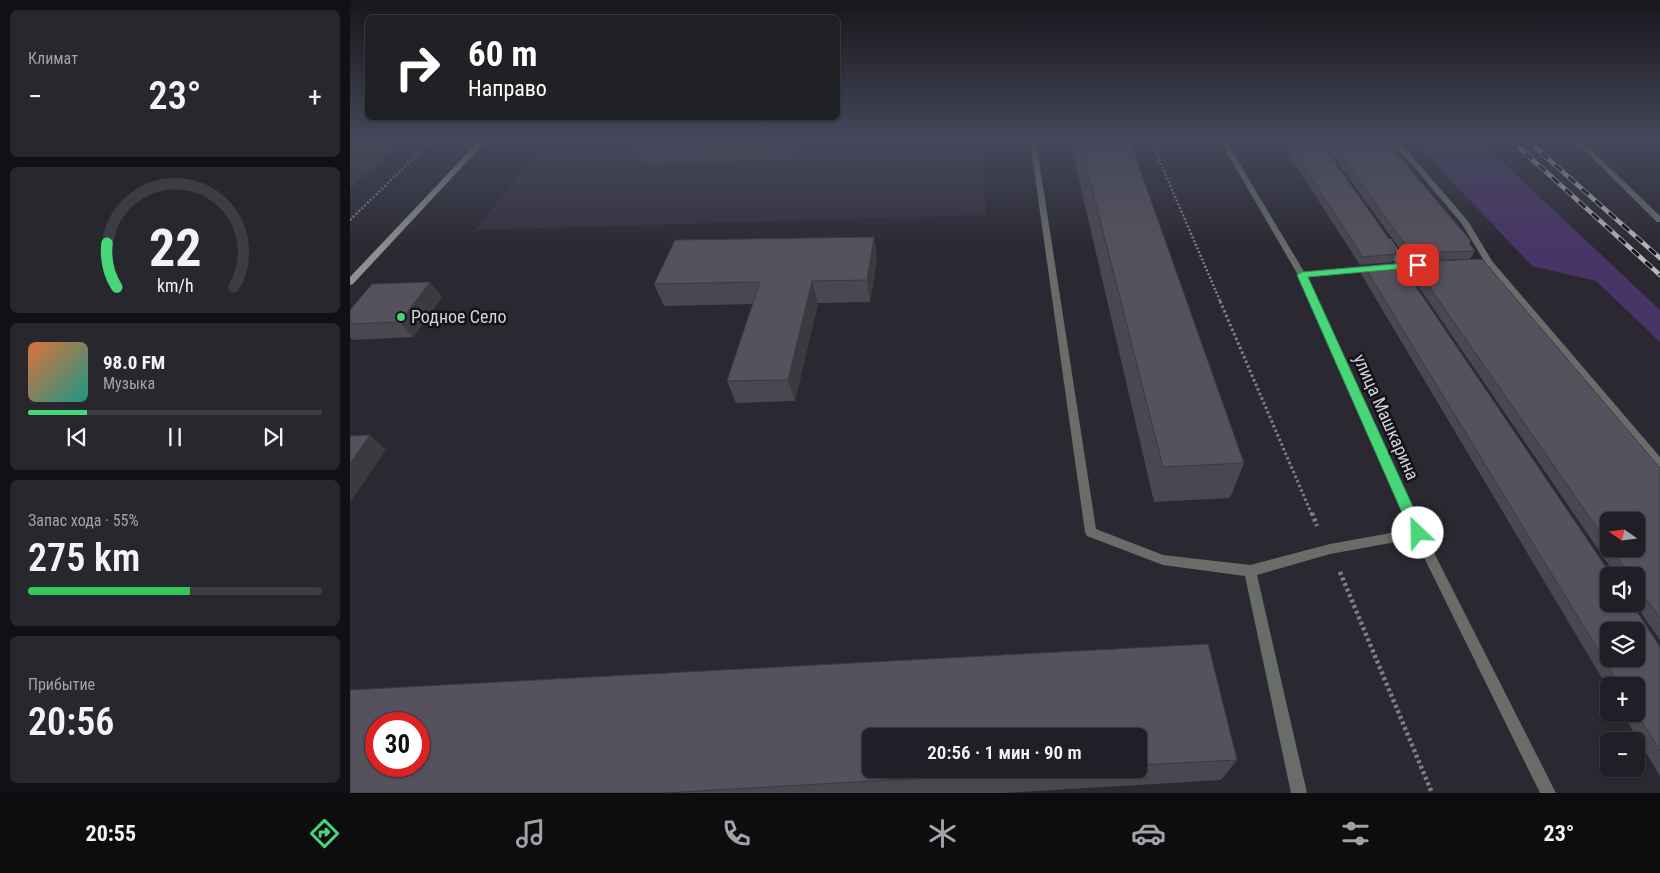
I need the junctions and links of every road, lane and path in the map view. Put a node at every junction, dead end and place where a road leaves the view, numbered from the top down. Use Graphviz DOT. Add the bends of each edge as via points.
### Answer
graph roads {
  1 [pos="393,178"];
  2 [pos="448,178"];
  3 [pos="1038,178"];
  4 [pos="1167,178"];
  5 [pos="1245,178"];
  6 [pos="1427,178"];
  7 [pos="1616,178"];
  8 [pos="350,220"];
  9 [pos="1660,220"];
  10 [pos="1379,229"];
  11 [pos="1479,262"];
  12 [pos="1489,262"];
  13 [pos="1405,265"];
  14 [pos="1302,275"];
  15 [pos="350,282"];
  16 [pos="1408,282"];
  17 [pos="1660,465"];
  18 [pos="1418,533"];
  19 [pos="1330,549"];
  20 [pos="1250,571"];
  21 [pos="1299,793"];
  22 [pos="1432,793"];
  23 [pos="1548,793"];
  1 -- 8 [label="path"];
  2 -- 15 [label="street"];
  3 -- 20 [label="street" via="1091,532 1163,560"];
  4 -- 19 [label="path" via="1313,520"];
  5 -- 14 [label="street, улица Машкарина"];
  6 -- 12 [label="street" via="1465,223"];
  7 -- 9 [label="street"];
  10 -- 13 [label="street"];
  11 -- 12 [label="street"];
  12 -- 17 [label="street"];
  13 -- 14 [label="street"];
  13 -- 16 [label="street" via="1402,275"];
  14 -- 18 [label="street, улица Машкарина"];
  18 -- 19 [label="street"];
  18 -- 23 [label="street, улица Машкарина"];
  19 -- 20 [label="street"];
  19 -- 22 [label="path"];
  20 -- 21 [label="street"];
}
